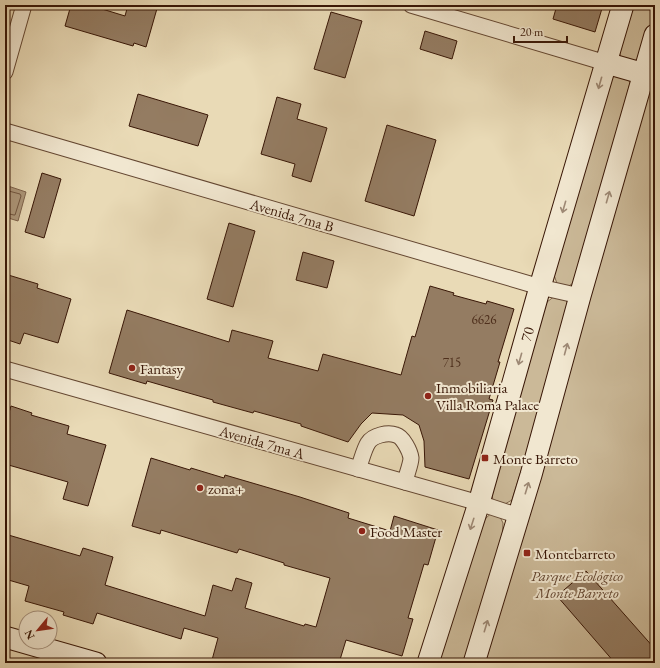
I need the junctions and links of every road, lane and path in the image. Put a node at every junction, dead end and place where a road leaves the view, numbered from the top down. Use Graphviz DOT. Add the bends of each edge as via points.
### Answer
graph roads {
  1 [pos="24,5"];
  2 [pos="412,5"];
  3 [pos="623,5"];
  4 [pos="655,35"];
  5 [pos="606,63"];
  6 [pos="5,72"];
  7 [pos="649,75"];
  8 [pos="5,131"];
  9 [pos="540,287"];
  10 [pos="580,296"];
  11 [pos="5,369"];
  12 [pos="358,469"];
  13 [pos="405,482"];
  14 [pos="479,503"];
  15 [pos="519,516"];
  16 [pos="5,637"];
  17 [pos="96,663"];
  18 [pos="428,663"];
  19 [pos="474,663"];
  1 -- 6 [label="street"];
  2 -- 5 [label="street"];
  3 -- 5 [label="main road, 70"];
  4 -- 7 [label="main road"];
  5 -- 7 [label="main road"];
  5 -- 9 [label="main road, 70, one-way"];
  10 -- 7 [label="main road, one-way"];
  8 -- 9 [label="street, Avenida 7ma B"];
  9 -- 10 [label="street, Avenida 7ma B"];
  9 -- 14 [label="main road, 70, one-way"];
  15 -- 10 [label="main road, one-way"];
  11 -- 12 [label="street, Avenida 7ma A"];
  12 -- 13 [label="street, Avenida 7ma A"];
  12 -- 13 [label="street" via="368,442 376,436 397,435 409,450 411,459"];
  13 -- 14 [label="street, Avenida 7ma A"];
  14 -- 15 [label="street, Avenida 7ma A"];
  14 -- 18 [label="main road, 70, one-way"];
  19 -- 15 [label="main road, one-way"];
  16 -- 17 [label="main road"];
}
